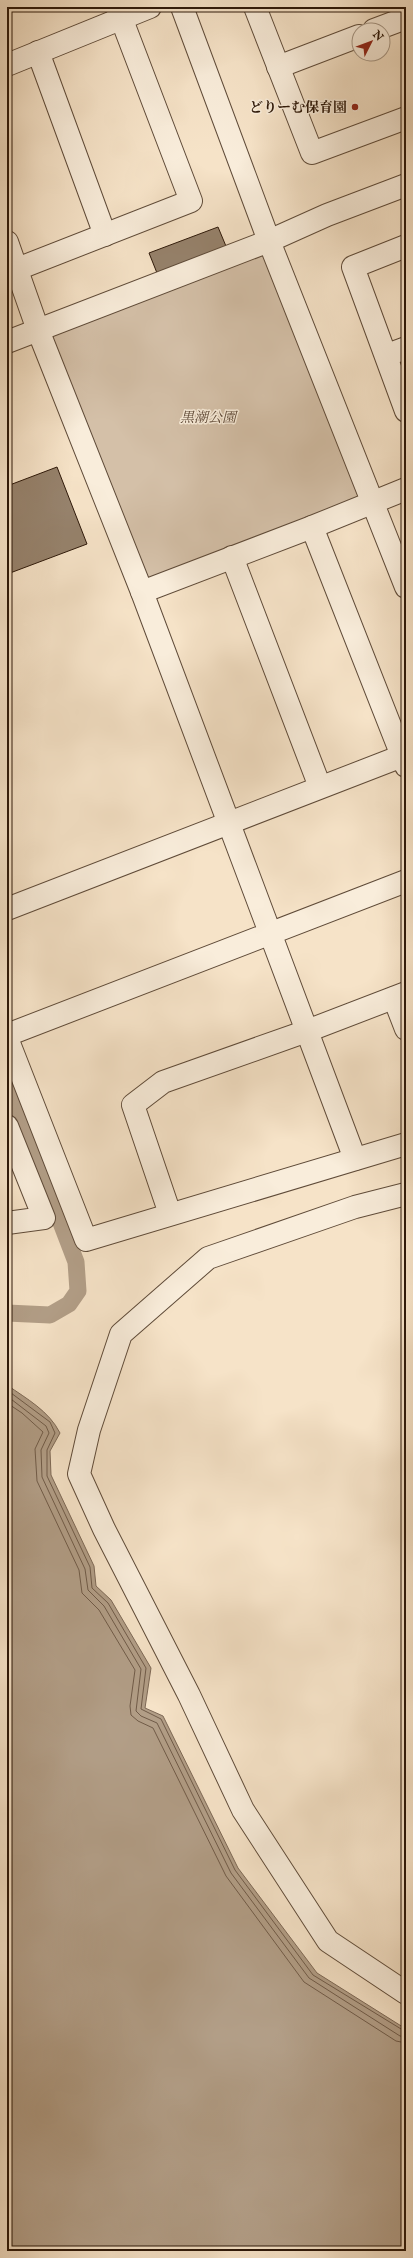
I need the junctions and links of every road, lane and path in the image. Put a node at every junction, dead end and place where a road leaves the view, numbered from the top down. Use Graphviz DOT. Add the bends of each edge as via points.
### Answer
graph roads {
  1 [pos="150,7"];
  2 [pos="182,7"];
  3 [pos="255,7"];
  4 [pos="120,13"];
  5 [pos="406,18"];
  6 [pos="391,24"];
  7 [pos="351,39"];
  8 [pos="38,52"];
  9 [pos="7,65"];
  10 [pos="278,67"];
  11 [pos="406,118"];
  12 [pos="406,185"];
  13 [pos="104,235"];
  14 [pos="269,241"];
  15 [pos="7,242"];
  16 [pos="406,246"];
  17 [pos="12,271"];
  18 [pos="38,330"];
  19 [pos="7,342"];
  20 [pos="397,351"];
  21 [pos="406,410"];
  22 [pos="406,489"];
  23 [pos="372,502"];
  24 [pos="312,527"];
  25 [pos="232,557"];
  26 [pos="406,588"];
  27 [pos="142,592"];
  28 [pos="404,761"];
  29 [pos="320,787"];
  30 [pos="228,823"];
  31 [pos="406,881"];
  32 [pos="7,908"];
  33 [pos="270,933"];
  34 [pos="400,996"];
  35 [pos="406,1029"];
  36 [pos="307,1032"];
  37 [pos="7,1035"];
  38 [pos="7,1038"];
  39 [pos="7,1126"];
  40 [pos="406,1144"];
  41 [pos="355,1159"];
  42 [pos="406,1194"];
  43 [pos="170,1214"];
  44 [pos="7,1223"];
  45 [pos="406,1994"];
  1 -- 4 [label="street"];
  2 -- 14 [label="street"];
  3 -- 10 [label="street"];
  4 -- 8 [label="street"];
  4 -- 13 [label="street" via="191,201"];
  5 -- 6 [label="street"];
  7 -- 10 [label="street"];
  8 -- 9 [label="street"];
  8 -- 13 [label="street"];
  10 -- 11 [label="street" via="312,154"];
  12 -- 14 [label="street" via="327,215"];
  13 -- 17 [label="street"];
  14 -- 18 [label="street"];
  14 -- 23 [label="street"];
  15 -- 17 [label="street"];
  16 -- 20 [label="street" via="353,267"];
  17 -- 18 [label="street"];
  18 -- 19 [label="street"];
  18 -- 27 [label="street"];
  20 -- 21 [label="street"];
  22 -- 23 [label="street"];
  23 -- 24 [label="street"];
  23 -- 26 [label="street"];
  24 -- 25 [label="street"];
  24 -- 28 [label="street"];
  25 -- 27 [label="street"];
  25 -- 29 [label="street"];
  27 -- 30 [label="street"];
  28 -- 29 [label="street"];
  29 -- 30 [label="street"];
  30 -- 32 [label="street"];
  30 -- 33 [label="street"];
  31 -- 33 [label="street"];
  33 -- 36 [label="street"];
  33 -- 37 [label="street"];
  34 -- 35 [label="street"];
  34 -- 36 [label="street"];
  36 -- 41 [label="street"];
  36 -- 43 [label="street" via="163,1082 133,1105"];
  38 -- 43 [label="street" via="86,1240"];
  39 -- 44 [label="street" via="44,1218"];
  40 -- 41 [label="street"];
  41 -- 43 [label="street"];
  42 -- 45 [label="street" via="355,1207 208,1258 121,1334 89,1430 79,1474 243,1810 328,1941"];
}
